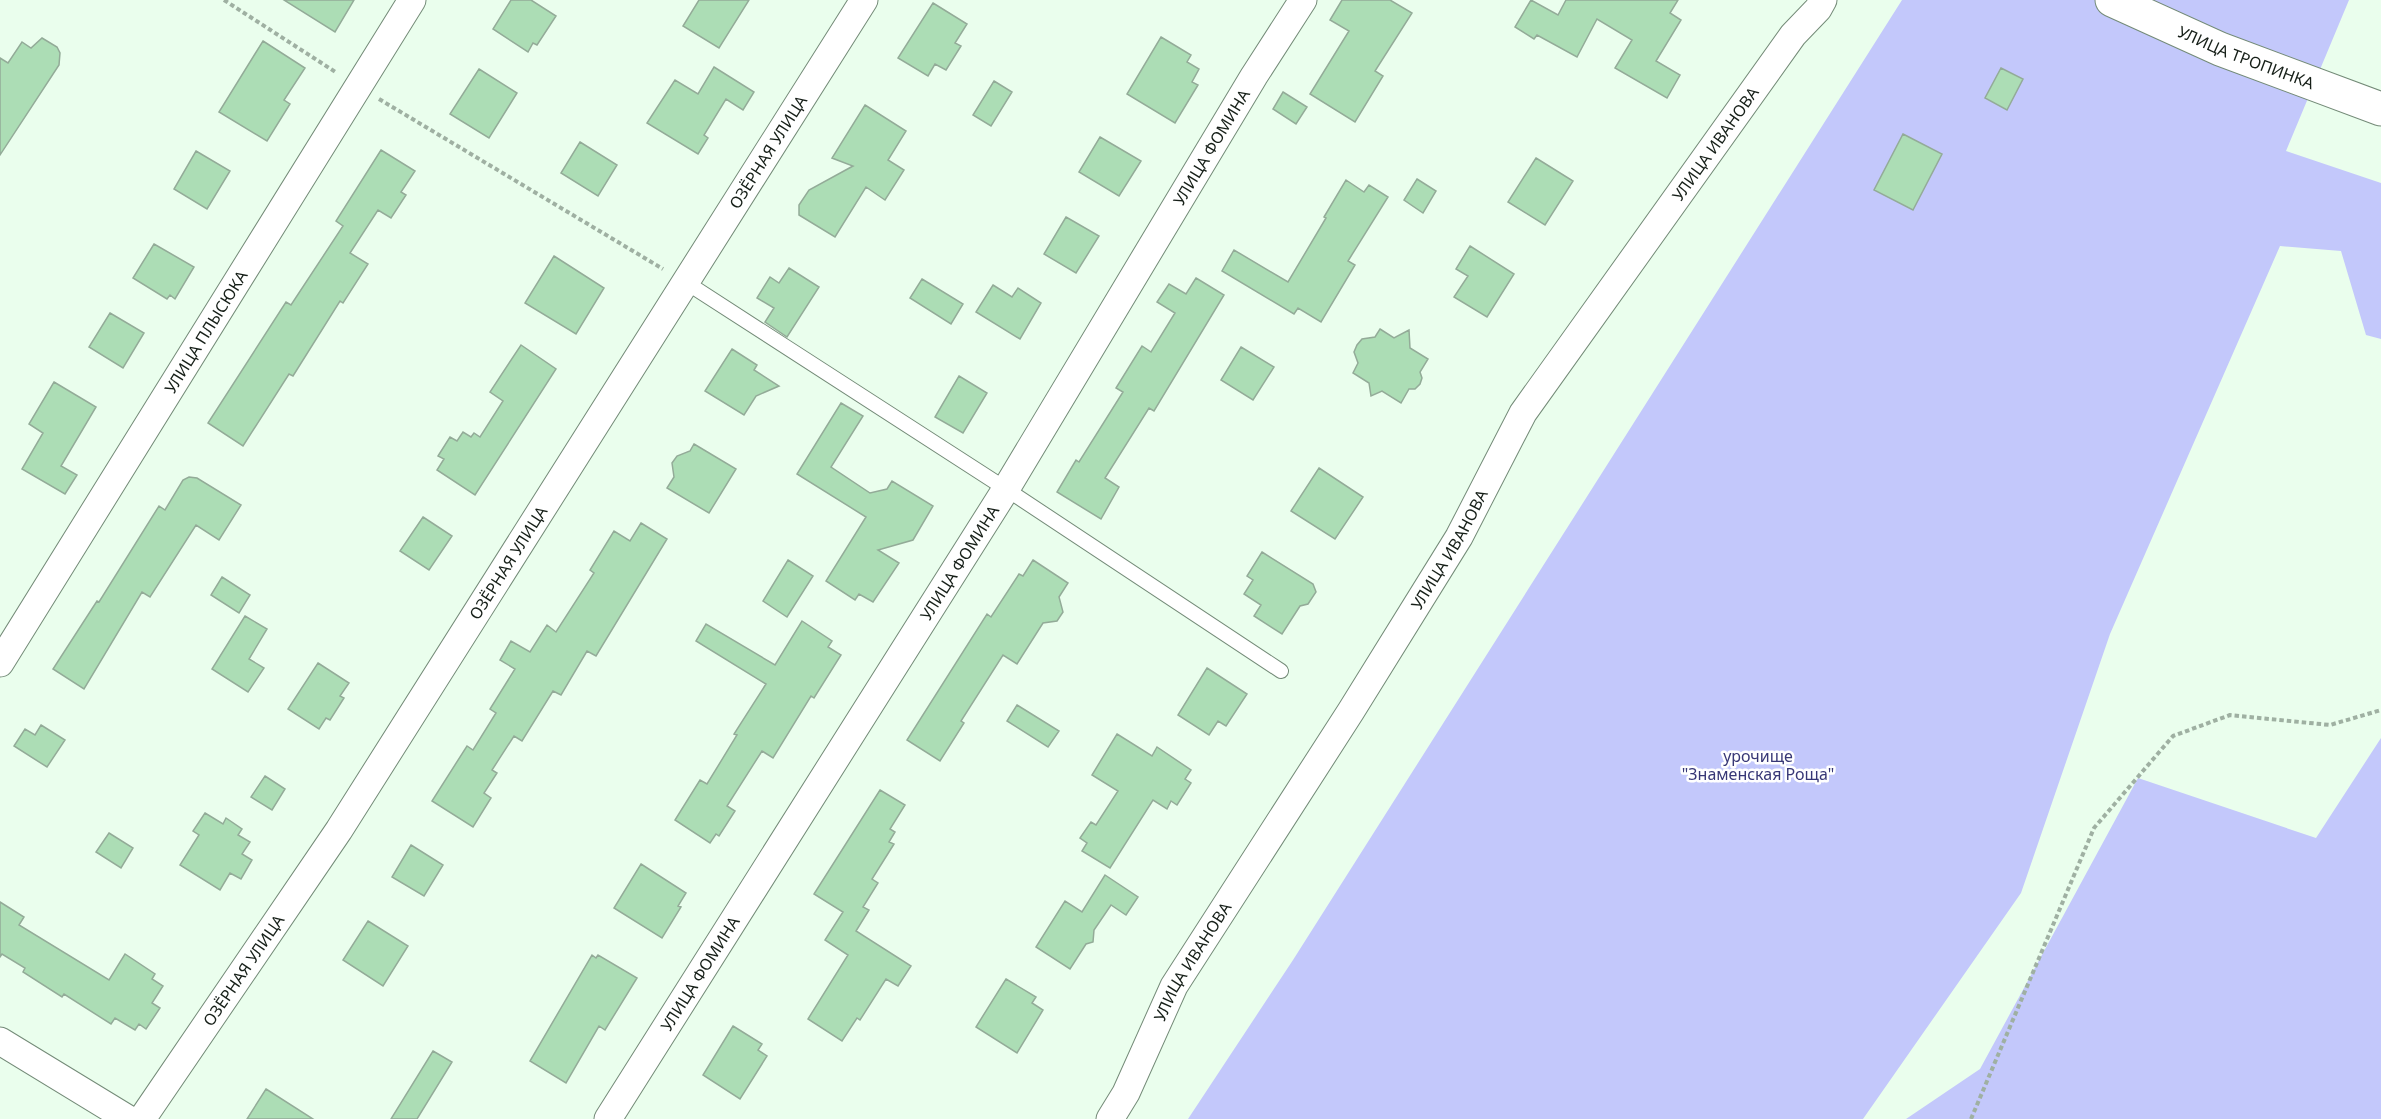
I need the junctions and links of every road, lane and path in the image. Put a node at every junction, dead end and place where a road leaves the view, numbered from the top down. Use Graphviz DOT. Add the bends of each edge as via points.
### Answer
graph roads {
  1 [pos="224,0"];
  2 [pos="412,0"];
  3 [pos="864,0"];
  4 [pos="1303,0"];
  5 [pos="1823,0"];
  6 [pos="2112,0"];
  7 [pos="358,86"];
  8 [pos="2381,109"];
  9 [pos="687,283"];
  10 [pos="1006,489"];
  11 [pos="0,663"];
  12 [pos="1281,671"];
  13 [pos="2381,710"];
  14 [pos="0,1041"];
  15 [pos="128,1119"];
  16 [pos="142,1119"];
  17 [pos="608,1119"];
  18 [pos="1110,1119"];
  19 [pos="1971,1119"];
  1 -- 7 [label="path"];
  2 -- 7 [label="street, УЛИЦА ПЛЫСЮКА"];
  3 -- 9 [label="street, ОЗЁРНАЯ УЛИЦА"];
  4 -- 10 [label="street, УЛИЦА ФОМИНА"];
  5 -- 18 [label="street, УЛИЦА ИВАНОВА" via="1786,44 1523,413 1459,537 1174,986 1126,1093"];
  6 -- 8 [label="main road, УЛИЦА ТРОПИНКА" via="2220,49"];
  7 -- 9 [label="path"];
  7 -- 11 [label="street, УЛИЦА ПЛЫСЮКА"];
  9 -- 10 [label="lane"];
  9 -- 16 [label="street, ОЗЁРНАЯ УЛИЦА" via="339,830"];
  10 -- 12 [label="lane"];
  10 -- 17 [label="street, УЛИЦА ФОМИНА"];
  13 -- 19 [label="path" via="2330,725 2230,715 2173,736 2094,828"];
  14 -- 15 [label="street"];
}
